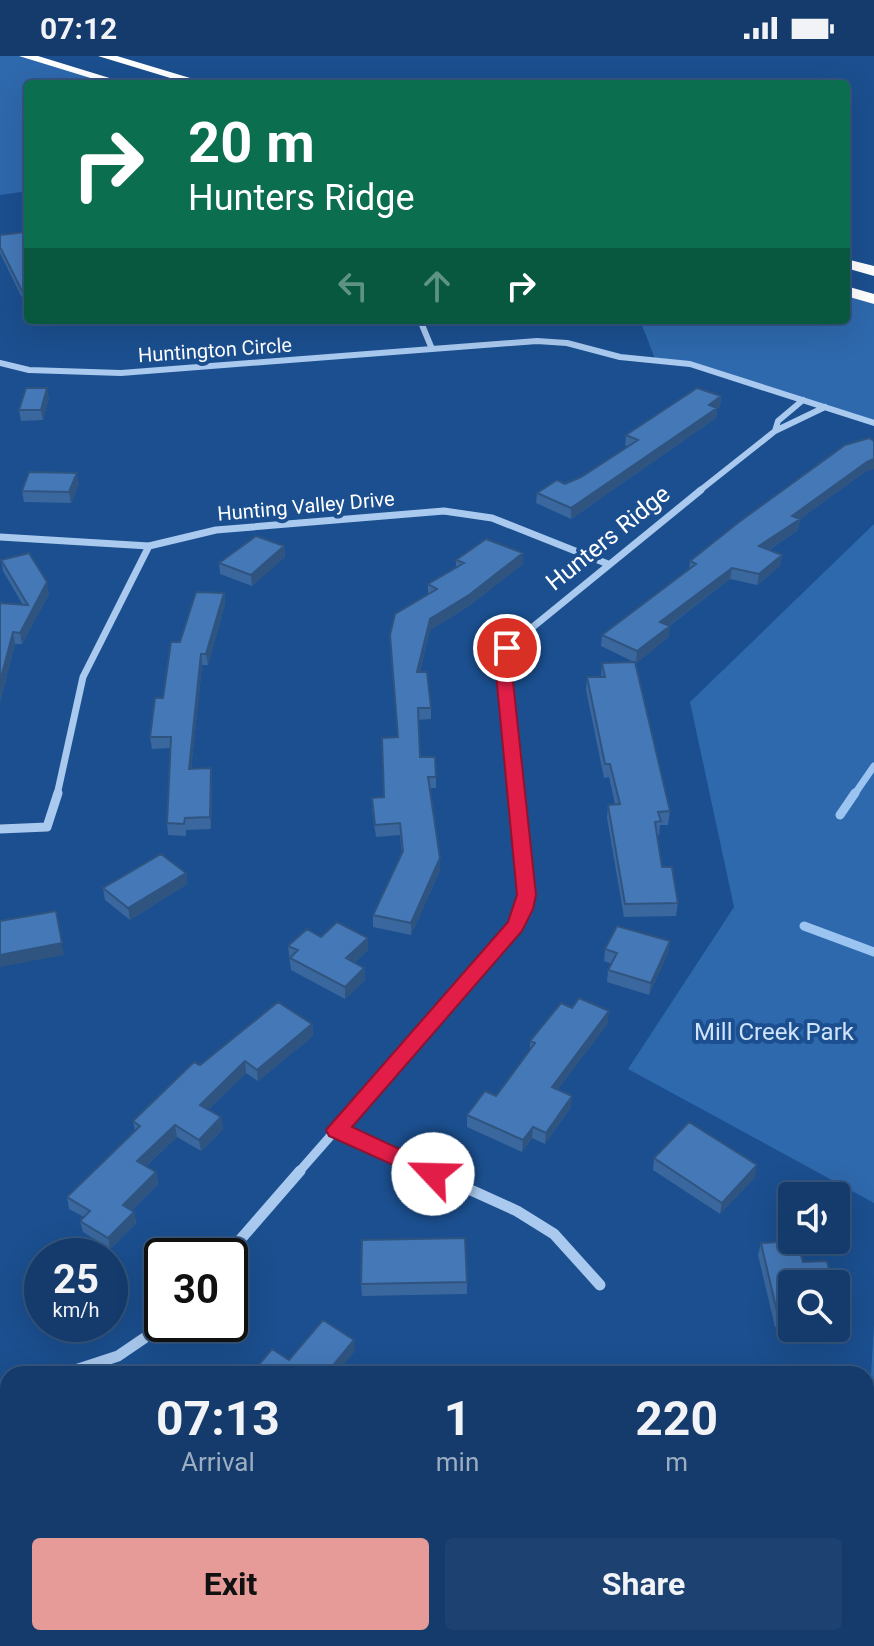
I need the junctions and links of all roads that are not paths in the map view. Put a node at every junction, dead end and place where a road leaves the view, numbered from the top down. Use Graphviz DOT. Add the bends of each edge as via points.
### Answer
graph roads {
  1 [pos="25,56"];
  2 [pos="104,56"];
  3 [pos="109,80"];
  4 [pos="190,80"];
  5 [pos="24,237"];
  6 [pos="0,240"];
  7 [pos="850,264"];
  8 [pos="874,271"];
  9 [pos="850,292"];
  10 [pos="874,299"];
  11 [pos="422,324"];
  12 [pos="432,349"];
  13 [pos="0,363"];
  14 [pos="803,400"];
  15 [pos="825,407"];
  16 [pos="874,423"];
  17 [pos="775,431"];
  18 [pos="0,537"];
  19 [pos="149,546"];
  20 [pos="608,564"];
  21 [pos="0,829"];
  22 [pos="337,1130"];
  23 [pos="242,1238"];
  24 [pos="600,1285"];
  25 [pos="144,1338"];
  26 [pos="87,1366"];
  1 -- 3 [label="highway"];
  2 -- 4 [label="highway"];
  5 -- 6 [label="street"];
  7 -- 8 [label="highway"];
  9 -- 10 [label="highway"];
  11 -- 12 [label="street"];
  12 -- 13 [label="street, Huntington Circle" via="121,373 29,370"];
  12 -- 14 [label="street, Huntington Circle" via="567,343 620,357 690,364"];
  14 -- 15 [label="street, Huntington Circle"];
  14 -- 17 [label="street, Hunters Ridge" via="778,421"];
  15 -- 16 [label="street, Huntington Circle"];
  15 -- 17 [label="street, Hunters Ridge"];
  17 -- 20 [label="street, Hunters Ridge"];
  18 -- 19 [label="street, Hunting Valley Drive"];
  19 -- 20 [label="street, Hunting Valley Drive" via="216,530 444,511 492,518"];
  19 -- 21 [label="street" via="83,677 47,827"];
  20 -- 22 [label="street, Hunters Ridge" via="519,635 503,663 524,909 515,926"];
  22 -- 23 [label="street, Hunters Ridge"];
  22 -- 24 [label="street" via="517,1211 554,1234"];
  25 -- 26 [label="street" via="118,1356"];
}
